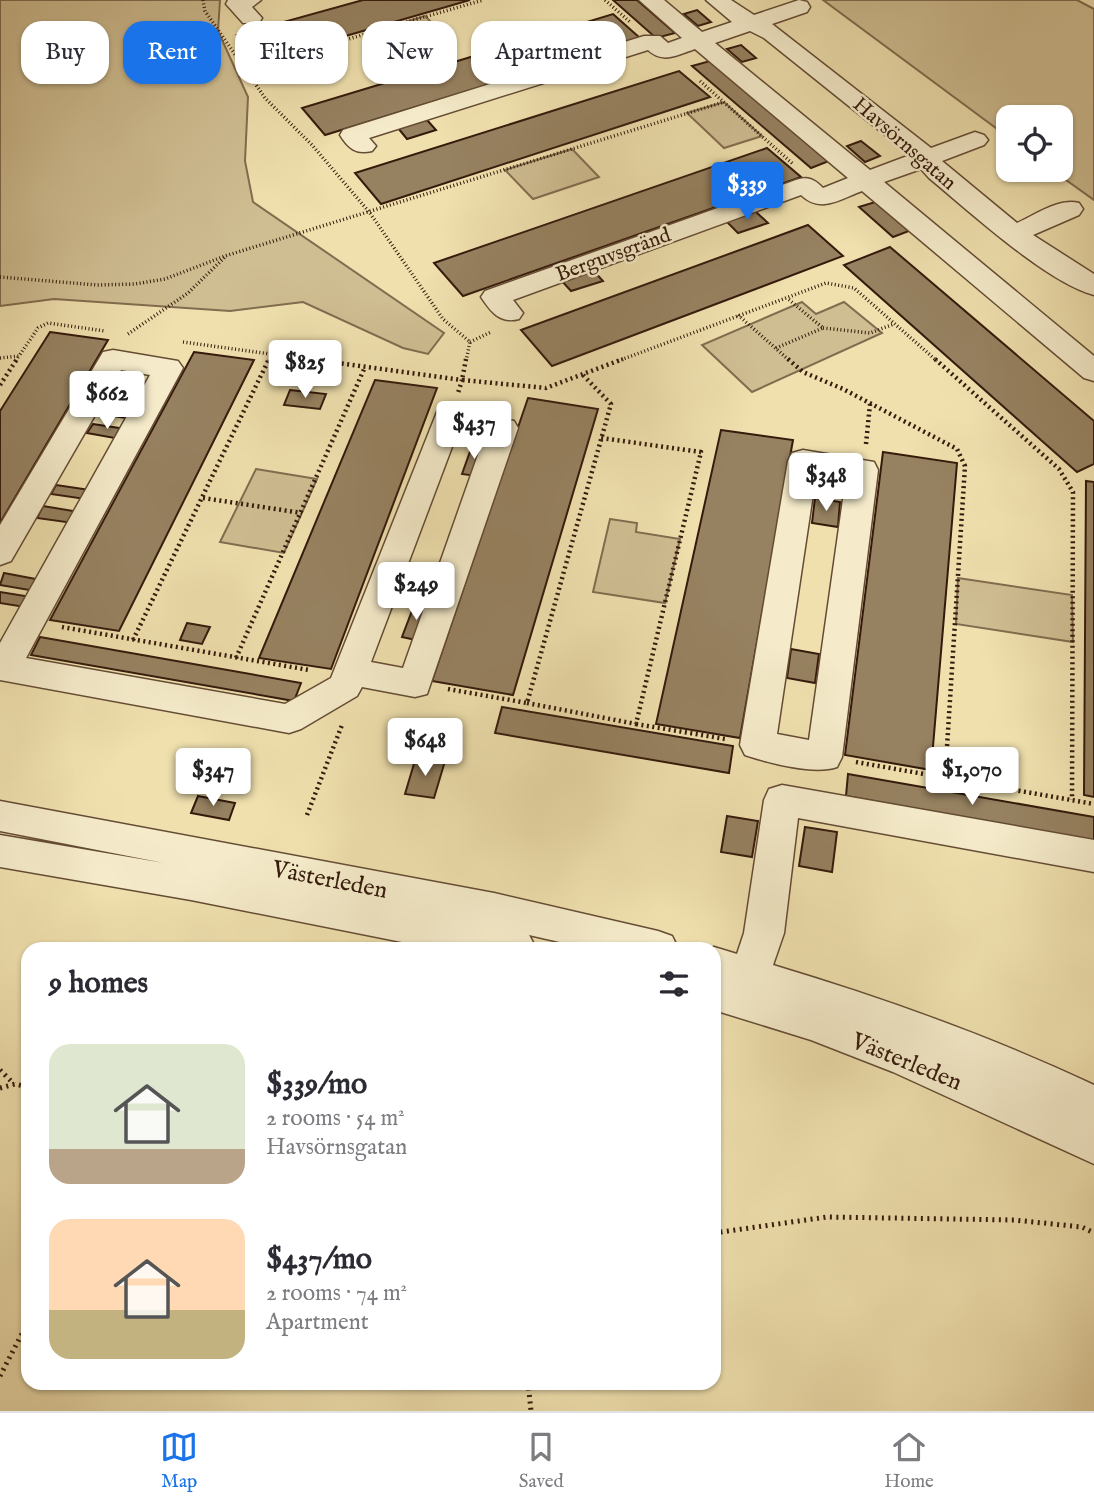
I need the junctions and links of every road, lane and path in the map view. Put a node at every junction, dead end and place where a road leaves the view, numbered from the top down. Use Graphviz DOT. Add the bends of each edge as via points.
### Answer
graph roads {
  1 [pos="203,0"];
  2 [pos="483,0"];
  3 [pos="650,0"];
  4 [pos="717,0"];
  5 [pos="799,7"];
  6 [pos="753,23"];
  7 [pos="348,39"];
  8 [pos="699,41"];
  9 [pos="664,52"];
  10 [pos="235,54"];
  11 [pos="255,84"];
  12 [pos="724,102"];
  13 [pos="975,139"];
  14 [pos="363,146"];
  15 [pos="926,158"];
  16 [pos="866,181"];
  17 [pos="805,185"];
  18 [pos="1070,209"];
  19 [pos="370,213"];
  20 [pos="1014,234"];
  21 [pos="228,254"];
  22 [pos="0,276"];
  23 [pos="1094,286"];
  24 [pos="786,297"];
  25 [pos="509,313"];
  26 [pos="738,315"];
  27 [pos="895,324"];
  28 [pos="822,328"];
  29 [pos="127,334"];
  30 [pos="140,336"];
  31 [pos="180,342"];
  32 [pos="776,348"];
  33 [pos="19,356"];
  34 [pos="271,356"];
  35 [pos="0,358"];
  36 [pos="365,367"];
  37 [pos="1094,371"];
  38 [pos="581,373"];
  39 [pos="462,380"];
  40 [pos="0,385"];
  41 [pos="870,404"];
  42 [pos="448,419"];
  43 [pos="601,438"];
  44 [pos="863,470"];
  45 [pos="203,498"];
  46 [pos="302,513"];
  47 [pos="0,554"];
  48 [pos="30,621"];
  49 [pos="133,640"];
  50 [pos="236,658"];
  51 [pos="2,667"];
  52 [pos="352,678"];
  53 [pos="415,684"];
  54 [pos="527,703"];
  55 [pos="636,724"];
  56 [pos="791,751"];
  57 [pos="945,778"];
  58 [pos="782,800"];
  59 [pos="1072,800"];
  60 [pos="1094,804"];
  61 [pos="307,815"];
  62 [pos="0,816"];
  63 [pos="0,851"];
  64 [pos="1094,856"];
  65 [pos="486,942"];
  66 [pos="632,942"];
  67 [pos="730,983"];
  68 [pos="0,1070"];
  69 [pos="15,1084"];
  70 [pos="21,1085"];
  71 [pos="0,1088"];
  72 [pos="1094,1106"];
  73 [pos="1094,1143"];
  74 [pos="721,1232"];
  75 [pos="1094,1233"];
  76 [pos="21,1336"];
  77 [pos="0,1376"];
  78 [pos="529,1390"];
  79 [pos="531,1411"];
  1 -- 10 [label="path" via="205,11"];
  2 -- 7 [label="path"];
  3 -- 8 [label="street"];
  4 -- 6 [label="street, Havsörnsgatan"];
  5 -- 6 [label="street"];
  6 -- 8 [label="street"];
  6 -- 15 [label="street, Havsörnsgatan" via="772,33"];
  8 -- 9 [label="street"];
  8 -- 16 [label="street"];
  9 -- 12 [label="path"];
  9 -- 14 [label="street" via="652,41 352,135"];
  11 -- 19 [label="path"];
  12 -- 17 [label="path" via="808,176"];
  12 -- 19 [label="path"];
  13 -- 15 [label="street"];
  15 -- 16 [label="street"];
  15 -- 20 [label="street, Havsörnsgatan" via="938,173"];
  16 -- 17 [label="street" via="819,198"];
  16 -- 37 [label="street"];
  17 -- 25 [label="street, Berguvsgränd" via="495,297"];
  18 -- 20 [label="street"];
  19 -- 21 [label="path"];
  19 -- 39 [label="path" via="443,319 470,342"];
  20 -- 23 [label="street, Havsörnsgatan"];
  21 -- 22 [label="path" via="171,276 121,285"];
  21 -- 29 [label="path" via="188,293"];
  24 -- 26 [label="path"];
  24 -- 27 [label="path" via="827,283 854,288"];
  24 -- 28 [label="path"];
  26 -- 32 [label="path"];
  26 -- 38 [label="path"];
  27 -- 28 [label="path" via="870,332"];
  27 -- 59 [label="path" via="1059,469 1073,492"];
  28 -- 32 [label="path"];
  29 -- 30 [label="path"];
  29 -- 33 [label="path" via="48,323 38,328"];
  31 -- 34 [label="path"];
  32 -- 41 [label="path" via="803,372"];
  33 -- 35 [label="path"];
  33 -- 40 [label="path"];
  34 -- 36 [label="path"];
  34 -- 45 [label="path"];
  36 -- 39 [label="path"];
  36 -- 46 [label="path"];
  38 -- 39 [label="path" via="546,388"];
  38 -- 43 [label="path" via="611,404"];
  39 -- 42 [label="path"];
  41 -- 44 [label="path"];
  41 -- 57 [label="path" via="957,449 965,466"];
  42 -- 52 [label="street"];
  42 -- 53 [label="street" via="503,428"];
  43 -- 54 [label="path"];
  43 -- 55 [label="path" via="701,452"];
  44 -- 56 [label="street"];
  44 -- 56 [label="street" via="803,461"];
  45 -- 46 [label="path"];
  45 -- 49 [label="path"];
  46 -- 50 [label="path"];
  47 -- 48 [label="street" via="113,359 168,368"];
  48 -- 49 [label="path"];
  48 -- 51 [label="street"];
  49 -- 50 [label="path"];
  50 -- 52 [label="path"];
  51 -- 52 [label="street" via="289,719"];
  52 -- 53 [label="street"];
  52 -- 61 [label="path"];
  53 -- 54 [label="path"];
  54 -- 55 [label="path"];
  55 -- 56 [label="path"];
  56 -- 57 [label="path"];
  56 -- 58 [label="street"];
  57 -- 59 [label="path"];
  58 -- 64 [label="street"];
  58 -- 67 [label="street" via="764,933"];
  59 -- 60 [label="path"];
  62 -- 66 [label="street, Västerleden" via="494,910"];
  63 -- 65 [label="street, Västerleden"];
  67 -- 72 [label="street, Västerleden" via="872,1013"];
  67 -- 73 [label="street, Västerleden"];
  68 -- 69 [label="path"];
  69 -- 70 [label="path"];
  69 -- 71 [label="path"];
  74 -- 75 [label="path" via="827,1217 1014,1220 1082,1227"];
  76 -- 77 [label="path"];
  78 -- 79 [label="path"];
}
